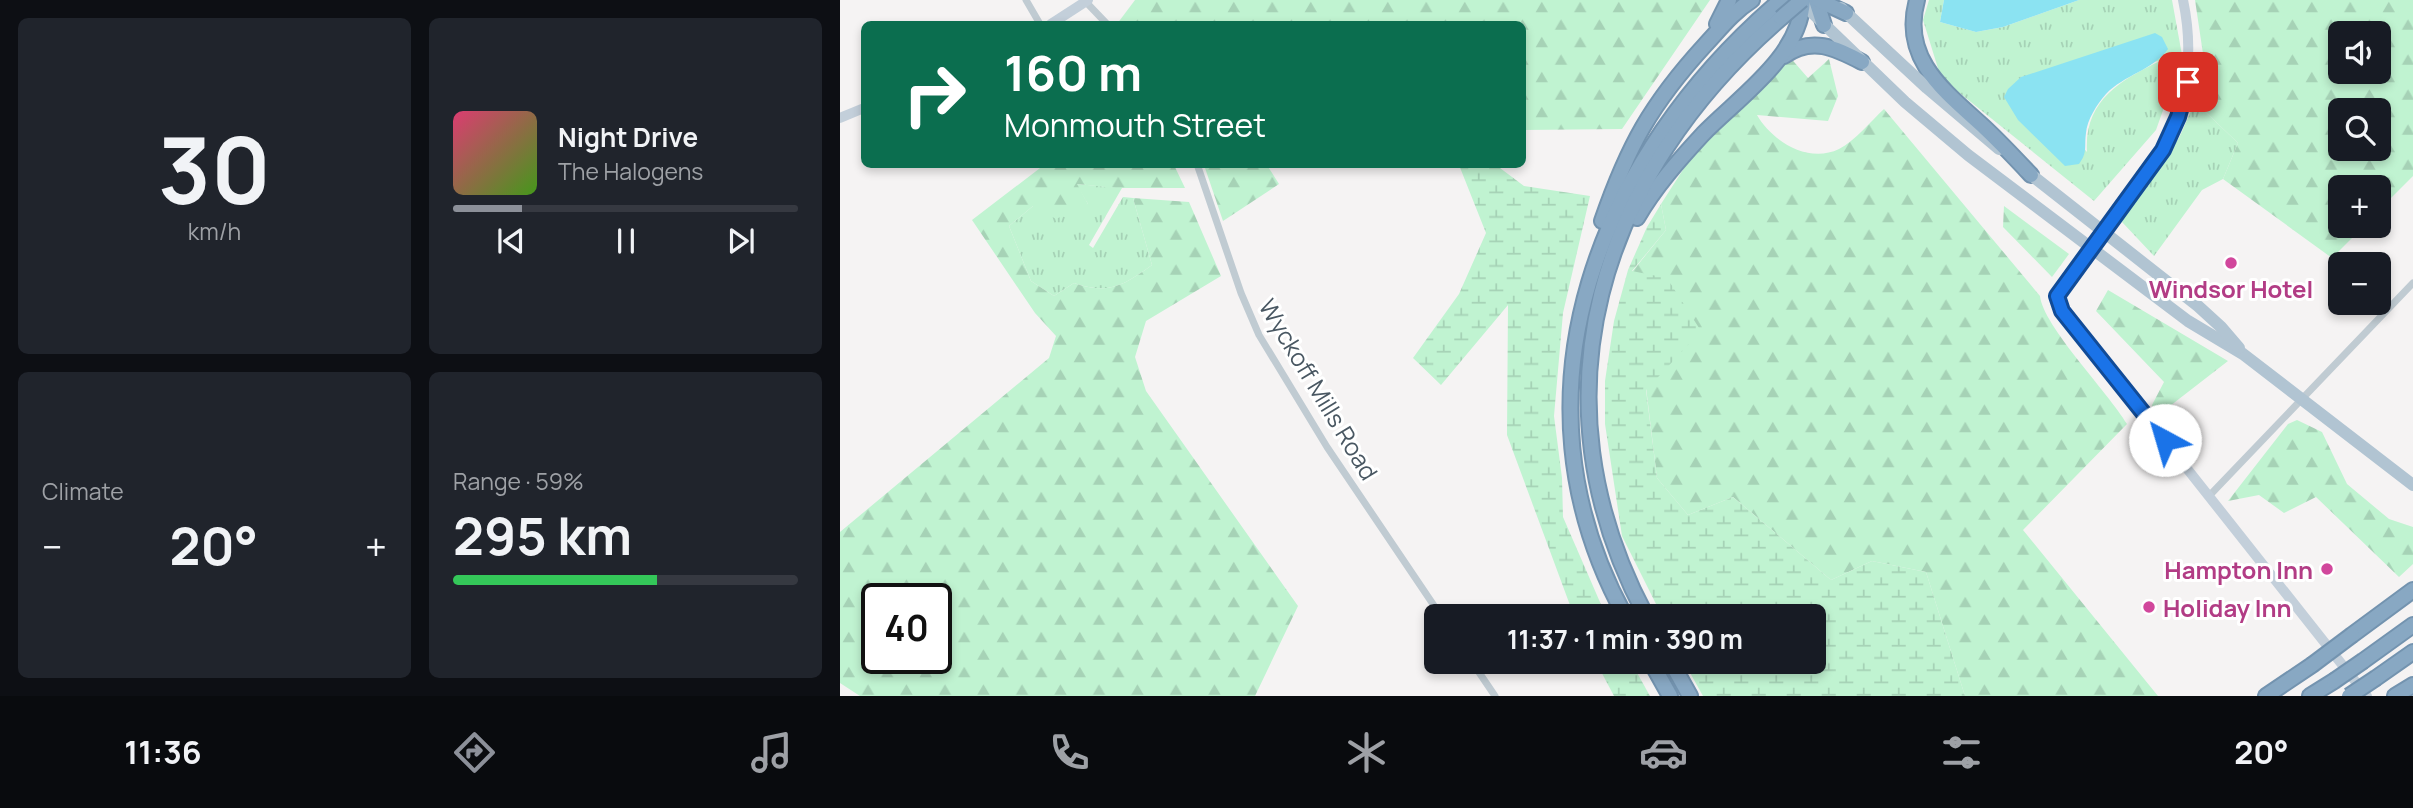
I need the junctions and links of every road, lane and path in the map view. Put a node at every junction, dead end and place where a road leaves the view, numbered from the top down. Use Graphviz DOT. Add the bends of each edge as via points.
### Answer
graph roads {
  1 [pos="1026,0"];
  2 [pos="1729,0"];
  3 [pos="1752,0"];
  4 [pos="1833,0"];
  5 [pos="1917,0"];
  6 [pos="2183,0"];
  7 [pos="1087,1"];
  8 [pos="1807,1"];
  9 [pos="1778,8"];
  10 [pos="1846,13"];
  11 [pos="1038,21"];
  12 [pos="1056,21"];
  13 [pos="1104,21"];
  14 [pos="1824,25"];
  15 [pos="1774,62"];
  16 [pos="1862,62"];
  17 [pos="1682,69"];
  18 [pos="861,109"];
  19 [pos="840,118"];
  20 [pos="1198,168"];
  21 [pos="2031,174"];
  22 [pos="2102,231"];
  23 [pos="2089,248"];
  24 [pos="2413,283"];
  25 [pos="1599,302"];
  26 [pos="1581,307"];
  27 [pos="2243,354"];
  28 [pos="2300,398"];
  29 [pos="2413,485"];
  30 [pos="2210,495"];
  31 [pos="2413,590"];
  32 [pos="1433,604"];
  33 [pos="1620,604"];
  34 [pos="1640,604"];
  35 [pos="2413,625"];
  36 [pos="2413,652"];
  37 [pos="1480,674"];
  38 [pos="1658,674"];
  39 [pos="1678,674"];
  40 [pos="2413,685"];
  41 [pos="2397,695"];
  42 [pos="1495,696"];
  43 [pos="1670,696"];
  44 [pos="1690,696"];
  45 [pos="2266,696"];
  46 [pos="2310,696"];
  47 [pos="2349,696"];
  48 [pos="2367,696"];
  1 -- 11 [label="street"];
  2 -- 17 [label="highway" via="1715,27"];
  3 -- 17 [label="highway"];
  4 -- 10 [label="main road"];
  5 -- 21 [label="highway" via="1914,34 1931,78"];
  6 -- 22 [label="street" via="2190,60 2178,117 2157,160"];
  7 -- 12 [label="street"];
  7 -- 13 [label="street"];
  8 -- 9 [label="highway, bridge"];
  8 -- 10 [label="highway"];
  8 -- 14 [label="highway"];
  8 -- 15 [label="highway" via="1794,35"];
  9 -- 25 [label="highway" via="1659,160 1622,231"];
  9 -- 26 [label="highway" via="1712,67 1650,148 1607,231"];
  10 -- 21 [label="main road"];
  14 -- 16 [label="main road"];
  15 -- 16 [label="highway" via="1798,47 1814,44"];
  15 -- 25 [label="highway" via="1651,196"];
  16 -- 23 [label="main road" via="1947,138"];
  17 -- 26 [label="highway" via="1648,115 1623,162 1586,268"];
  18 -- 19 [label="street"];
  20 -- 32 [label="street, Wyckoff Mills Road" via="1259,335"];
  21 -- 22 [label="main road"];
  22 -- 23 [label="street"];
  22 -- 27 [label="main road" via="2221,327"];
  23 -- 27 [label="main road"];
  23 -- 30 [label="street" via="2060,289 2058,304"];
  24 -- 28 [label="street"];
  25 -- 34 [label="highway" via="1588,382 1593,466 1614,547"];
  26 -- 33 [label="highway" via="1570,388 1573,456 1590,535"];
  27 -- 28 [label="main road"];
  28 -- 29 [label="main road"];
  28 -- 30 [label="street"];
  30 -- 48 [label="street"];
  31 -- 45 [label="highway, bridge"];
  35 -- 46 [label="highway, bridge"];
  36 -- 47 [label="highway, bridge"];
  37 -- 42 [label="street"];
  38 -- 43 [label="highway"];
  39 -- 44 [label="highway"];
  40 -- 41 [label="highway"];
}
